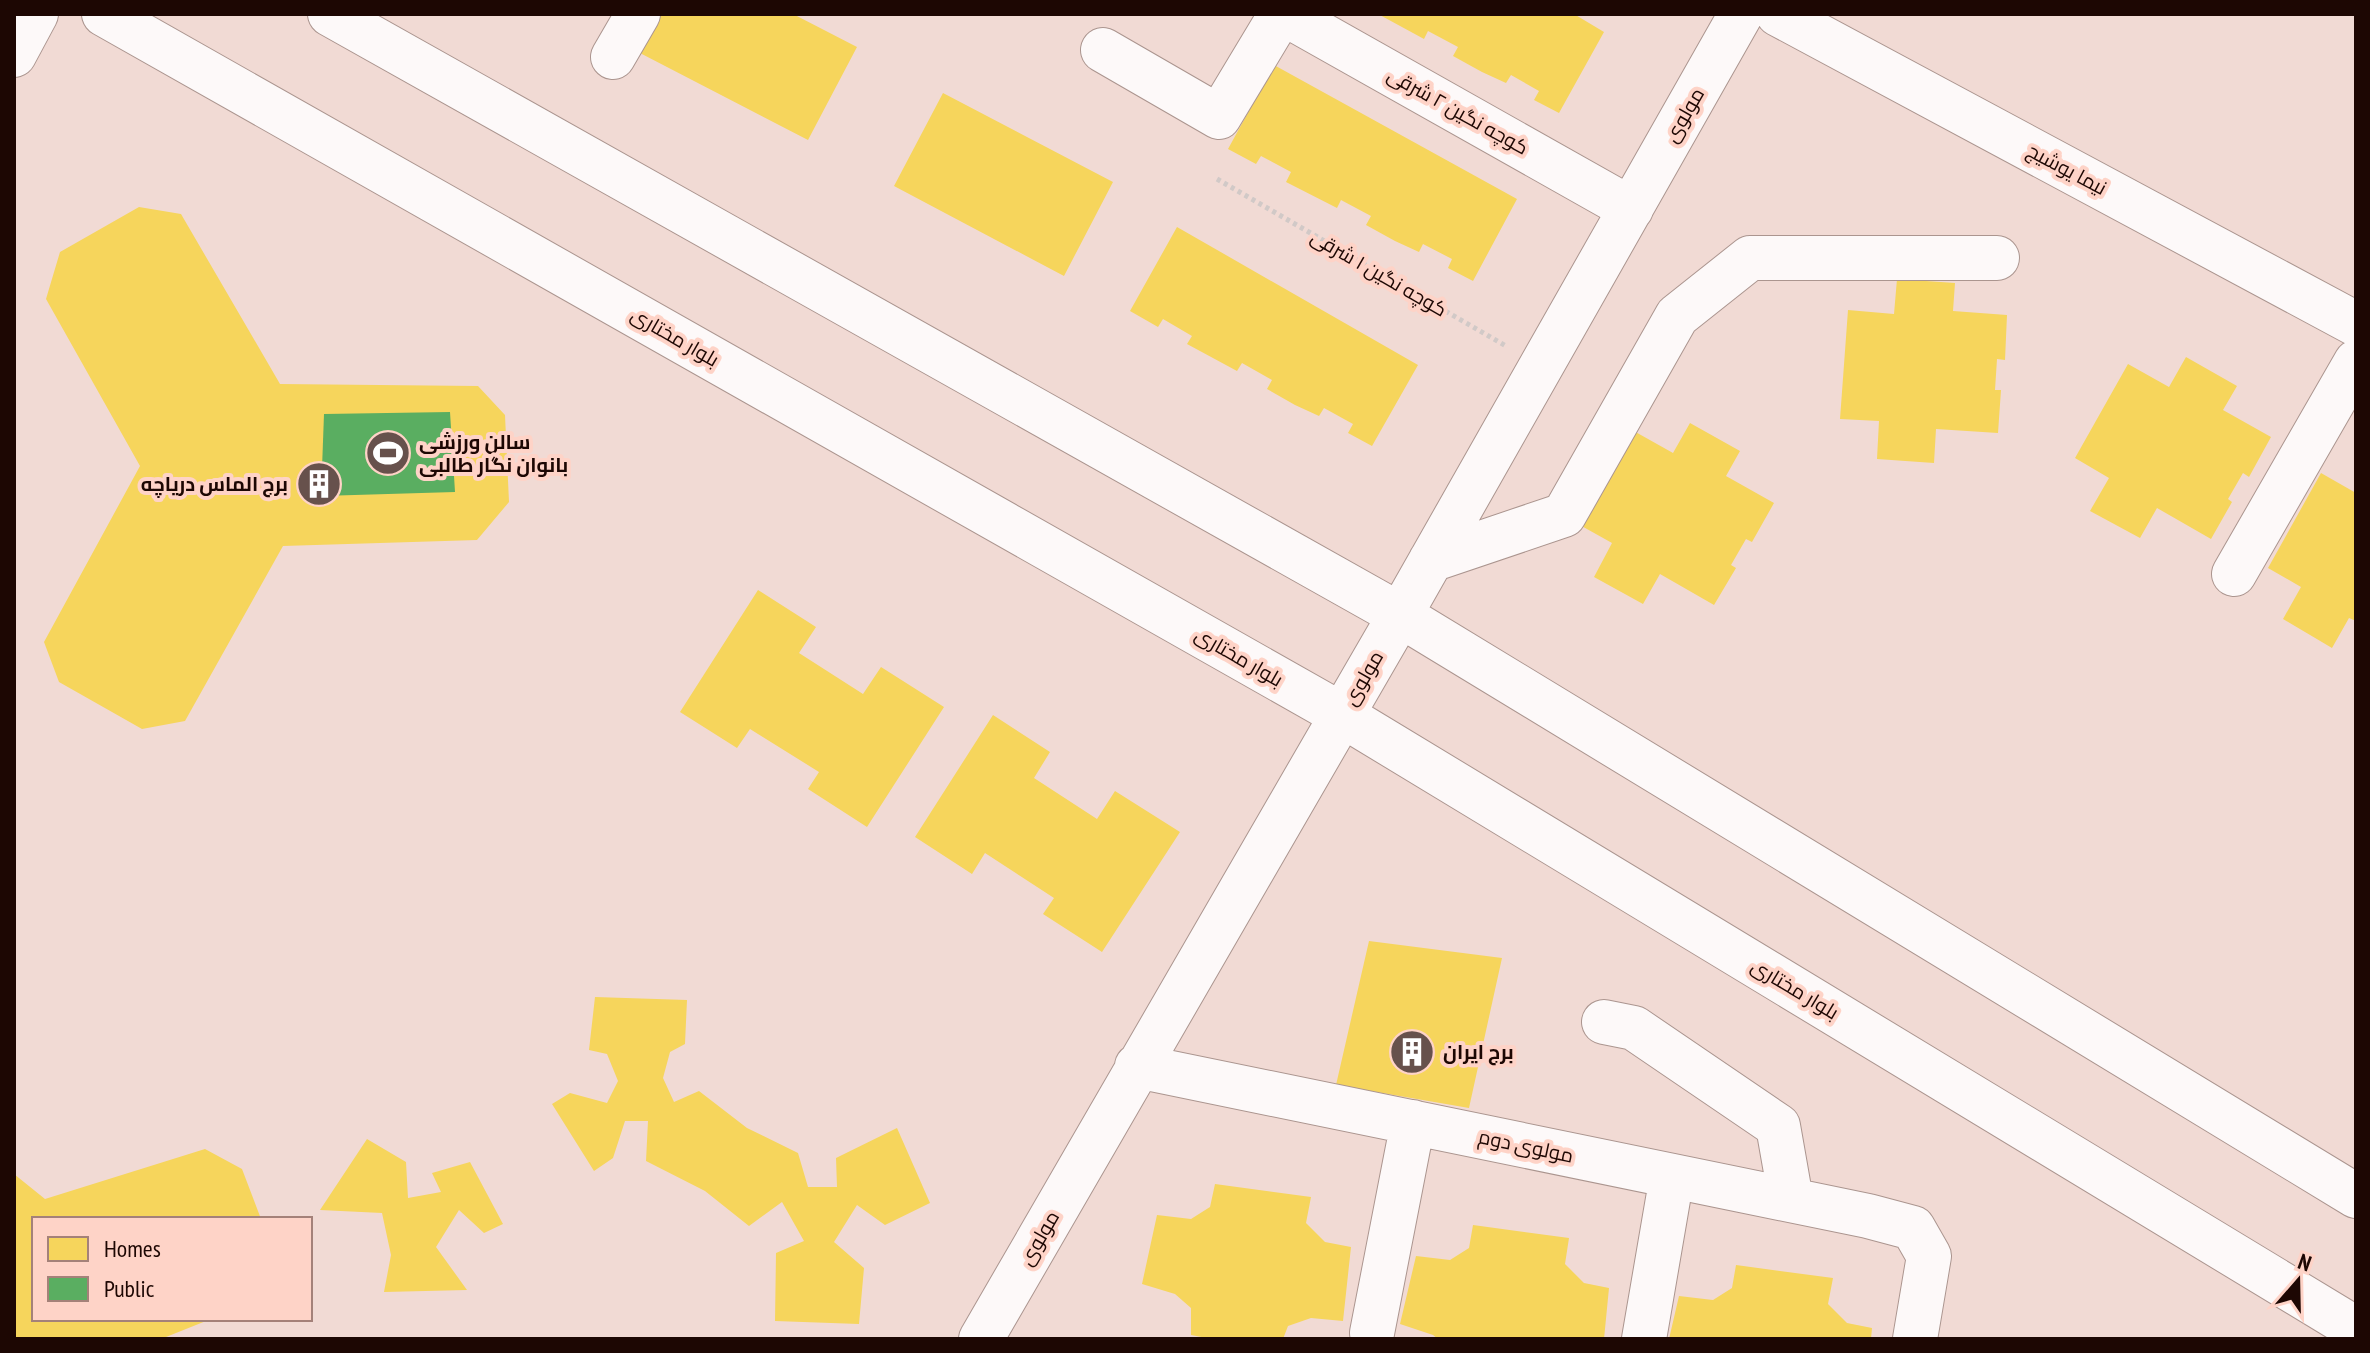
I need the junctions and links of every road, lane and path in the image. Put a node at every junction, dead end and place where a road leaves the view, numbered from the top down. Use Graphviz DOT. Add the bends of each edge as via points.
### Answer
graph roads {
  1 [pos="36,14"];
  2 [pos="104,14"];
  3 [pos="330,14"];
  4 [pos="638,14"];
  5 [pos="1283,14"];
  6 [pos="1741,14"];
  7 [pos="1778,14"];
  8 [pos="1103,50"];
  9 [pos="14,55"];
  10 [pos="613,57"];
  11 [pos="1217,179"];
  12 [pos="1631,209"];
  13 [pos="1997,258"];
  14 [pos="2356,324"];
  15 [pos="2356,362"];
  16 [pos="1541,367"];
  17 [pos="1431,560"];
  18 [pos="2234,574"];
  19 [pos="1400,615"];
  20 [pos="1342,715"];
  21 [pos="1604,1022"];
  22 [pos="1137,1066"];
  23 [pos="1413,1122"];
  24 [pos="1672,1176"];
  25 [pos="2356,1196"];
  26 [pos="1791,1200"];
  27 [pos="2356,1329"];
  28 [pos="1372,1333"];
  29 [pos="981,1339"];
  30 [pos="1644,1339"];
  31 [pos="1915,1339"];
  1 -- 9 [label="street"];
  2 -- 20 [label="street, بلوار مختاری"];
  3 -- 19 [label="street"];
  4 -- 10 [label="street"];
  5 -- 8 [label="street" via="1219,117"];
  5 -- 12 [label="street, کوچه نگین ۲ شرقی"];
  6 -- 12 [label="street, مولوی"];
  7 -- 14 [label="street, نیما یوشیج"];
  11 -- 16 [label="path, کوچه نگین ۱ شرقی"];
  12 -- 16 [label="street, مولوی"];
  13 -- 17 [label="street" via="1750,258 1677,316 1564,515"];
  15 -- 18 [label="street"];
  16 -- 17 [label="street, مولوی"];
  17 -- 19 [label="street, مولوی"];
  19 -- 20 [label="street, مولوی"];
  19 -- 25 [label="street"];
  20 -- 22 [label="street, مولوی"];
  20 -- 27 [label="street, بلوار مختاری"];
  21 -- 26 [label="street" via="1634,1028 1778,1126"];
  22 -- 23 [label="street, مولوی دوم"];
  22 -- 29 [label="street, مولوی"];
  23 -- 24 [label="street, مولوی دوم"];
  23 -- 28 [label="street"];
  24 -- 26 [label="street, مولوی دوم"];
  24 -- 30 [label="street"];
  26 -- 31 [label="street, مولوی دوم" via="1913,1228 1929,1256"];
}
